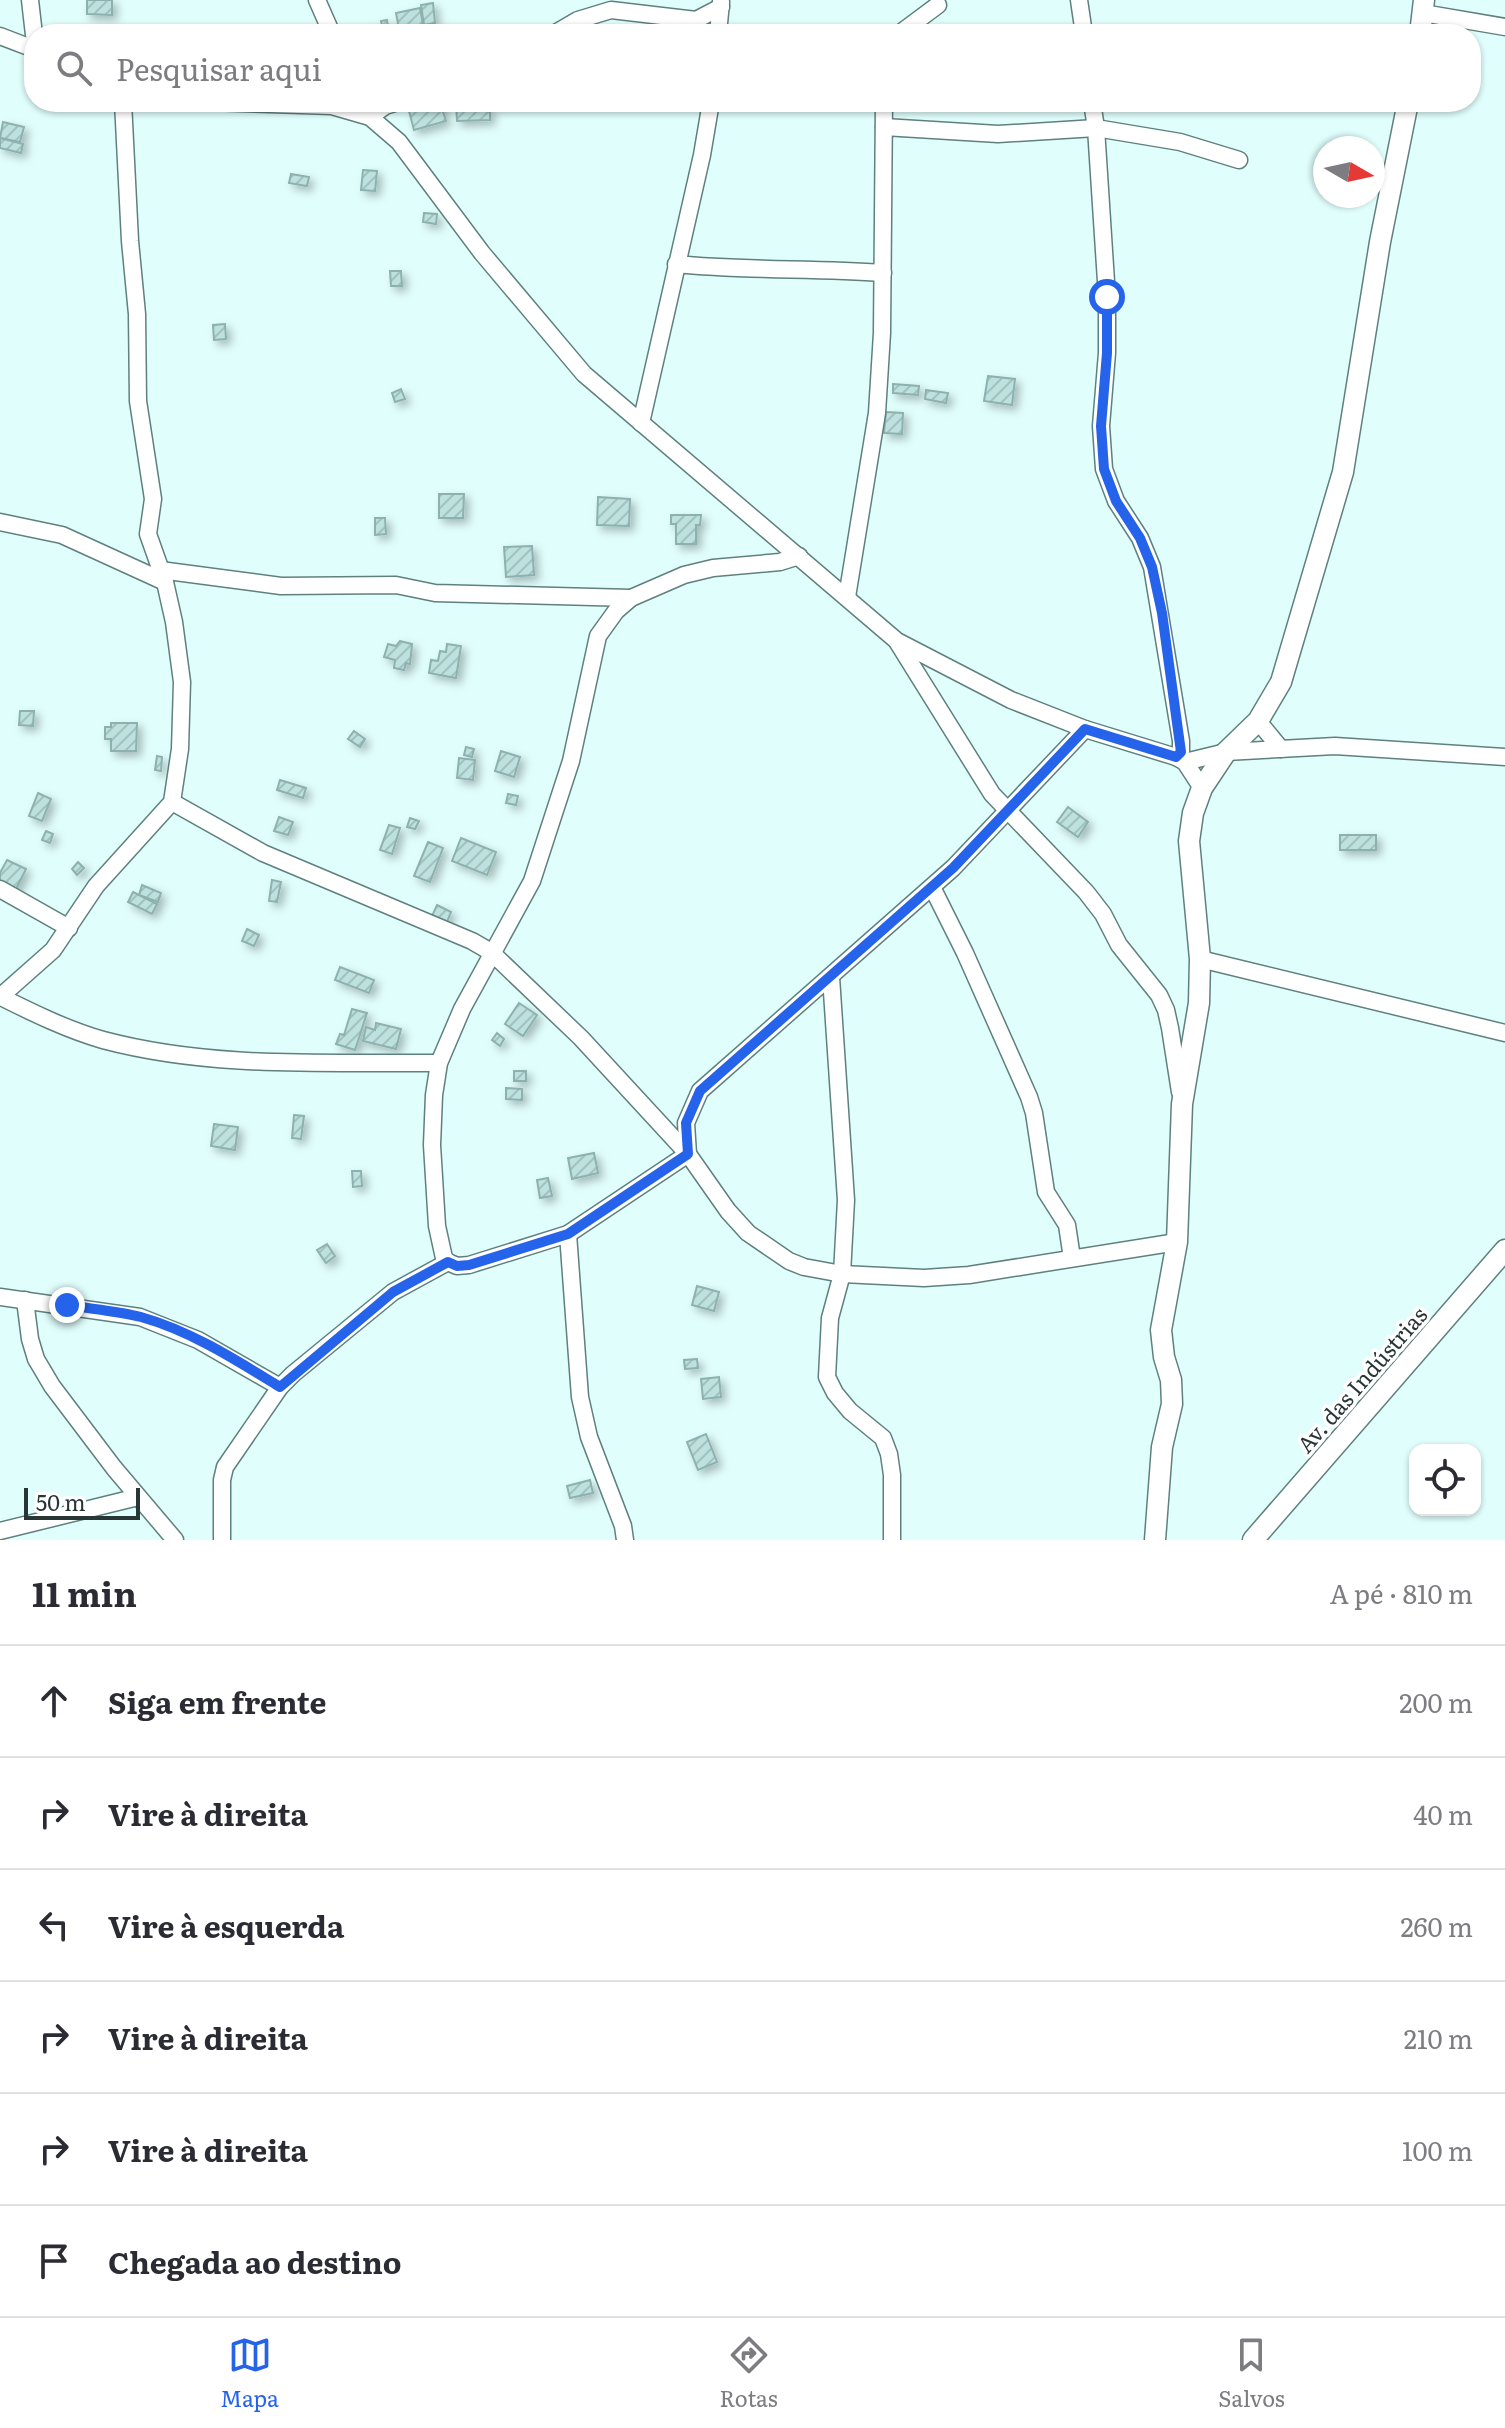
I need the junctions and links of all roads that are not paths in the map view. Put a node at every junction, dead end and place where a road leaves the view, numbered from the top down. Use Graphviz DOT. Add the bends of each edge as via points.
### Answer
graph roads {
  1 [pos="30,0"];
  2 [pos="317,0"];
  3 [pos="1079,0"];
  4 [pos="721,4"];
  5 [pos="938,5"];
  6 [pos="1424,6"];
  7 [pos="696,20"];
  8 [pos="33,24"];
  9 [pos="325,24"];
  10 [pos="571,24"];
  11 [pos="700,24"];
  12 [pos="719,24"];
  13 [pos="912,24"];
  14 [pos="1083,24"];
  15 [pos="1505,27"];
  16 [pos="0,36"];
  17 [pos="24,45"];
  18 [pos="124,112"];
  19 [pos="353,112"];
  20 [pos="376,112"];
  21 [pos="709,112"];
  22 [pos="884,112"];
  23 [pos="1094,112"];
  24 [pos="1406,112"];
  25 [pos="370,117"];
  26 [pos="884,127"];
  27 [pos="1096,128"];
  28 [pos="1239,160"];
  29 [pos="676,264"];
  30 [pos="883,273"];
  31 [pos="641,423"];
  32 [pos="0,522"];
  33 [pos="799,556"];
  34 [pos="162,576"];
  35 [pos="597,597"];
  36 [pos="847,597"];
  37 [pos="631,598"];
  38 [pos="607,621"];
  39 [pos="897,641"];
  40 [pos="1258,721"];
  41 [pos="1085,729"];
  42 [pos="1281,749"];
  43 [pos="1226,752"];
  44 [pos="1505,757"];
  45 [pos="1181,760"];
  46 [pos="1202,788"];
  47 [pos="172,802"];
  48 [pos="1007,812"];
  49 [pos="932,887"];
  50 [pos="0,889"];
  51 [pos="69,928"];
  52 [pos="491,952"];
  53 [pos="1200,959"];
  54 [pos="831,977"];
  55 [pos="0,997"];
  56 [pos="1505,1033"];
  57 [pos="439,1063"];
  58 [pos="1182,1104"];
  59 [pos="688,1154"];
  60 [pos="568,1234"];
  61 [pos="1177,1242"];
  62 [pos="1505,1250"];
  63 [pos="1072,1258"];
  64 [pos="448,1262"];
  65 [pos="842,1274"];
  66 [pos="0,1297"];
  67 [pos="25,1300"];
  68 [pos="280,1387"];
  69 [pos="138,1497"];
  70 [pos="0,1531"];
  71 [pos="175,1540"];
  72 [pos="222,1540"];
  73 [pos="625,1540"];
  74 [pos="892,1540"];
  75 [pos="1155,1540"];
  76 [pos="1253,1540"];
  1 -- 8 [label="street"];
  2 -- 9 [label="street"];
  3 -- 14 [label="street"];
  4 -- 7 [label="street"];
  4 -- 12 [label="street"];
  5 -- 13 [label="street"];
  6 -- 15 [label="street"];
  7 -- 10 [label="street" via="611,10"];
  7 -- 11 [label="street"];
  16 -- 17 [label="street"];
  18 -- 34 [label="street" via="138,401 153,499 148,534"];
  19 -- 25 [label="street"];
  20 -- 25 [label="street"];
  21 -- 29 [label="street"];
  22 -- 26 [label="street"];
  23 -- 27 [label="street"];
  24 -- 40 [label="street" via="1343,472 1281,682"];
  25 -- 31 [label="street" via="399,142 482,253 584,374"];
  26 -- 27 [label="street" via="998,134"];
  26 -- 30 [label="street"];
  27 -- 28 [label="street" via="1180,142"];
  27 -- 45 [label="street" via="1107,297 1104,469 1152,567"];
  29 -- 30 [label="street"];
  29 -- 31 [label="street"];
  30 -- 36 [label="street" via="877,413"];
  31 -- 33 [label="street"];
  32 -- 34 [label="street" via="62,535"];
  33 -- 36 [label="street"];
  33 -- 37 [label="street" via="684,575"];
  34 -- 35 [label="street" via="281,586 396,585 435,593"];
  34 -- 47 [label="street" via="182,682"];
  35 -- 37 [label="street"];
  35 -- 38 [label="street"];
  36 -- 39 [label="street"];
  37 -- 38 [label="street"];
  38 -- 52 [label="street" via="598,636 571,761 532,881"];
  39 -- 41 [label="street" via="1011,700"];
  39 -- 48 [label="street"];
  40 -- 42 [label="street"];
  40 -- 43 [label="street"];
  41 -- 45 [label="street"];
  41 -- 48 [label="street"];
  42 -- 43 [label="street"];
  42 -- 44 [label="street" via="1335,746"];
  43 -- 45 [label="street"];
  43 -- 46 [label="street"];
  45 -- 46 [label="street"];
  46 -- 53 [label="street" via="1189,841"];
  47 -- 51 [label="street" via="96,886"];
  47 -- 52 [label="street" via="263,853"];
  48 -- 49 [label="street"];
  48 -- 58 [label="street" via="1086,892 1159,995"];
  49 -- 54 [label="street"];
  49 -- 63 [label="street" via="1029,1097 1046,1192 1067,1225"];
  50 -- 51 [label="street"];
  51 -- 55 [label="street" via="53,950"];
  52 -- 57 [label="street"];
  52 -- 59 [label="street" via="581,1038"];
  53 -- 56 [label="street"];
  53 -- 58 [label="street" via="1199,1003"];
  54 -- 59 [label="street" via="700,1091 686,1123"];
  54 -- 65 [label="street" via="846,1200"];
  55 -- 57 [label="street" via="101,1039 190,1057"];
  57 -- 64 [label="street" via="432,1145 437,1226"];
  58 -- 61 [label="street"];
  59 -- 60 [label="street"];
  59 -- 65 [label="street" via="748,1233 789,1261"];
  60 -- 64 [label="street" via="469,1265"];
  60 -- 73 [label="street" via="580,1397"];
  61 -- 63 [label="street"];
  61 -- 75 [label="street" via="1161,1330 1172,1404 1162,1447"];
  62 -- 76 [label="street, Av. das Indústrias"];
  63 -- 65 [label="street" via="969,1275"];
  64 -- 68 [label="street" via="393,1292"];
  65 -- 74 [label="street" via="830,1318 827,1377 850,1411 883,1438 892,1475"];
  66 -- 67 [label="street"];
  67 -- 68 [label="street" via="140,1317 198,1340"];
  67 -- 69 [label="street" via="36,1359"];
  68 -- 72 [label="street" via="225,1467"];
  69 -- 70 [label="street"];
  69 -- 71 [label="street"];
}
